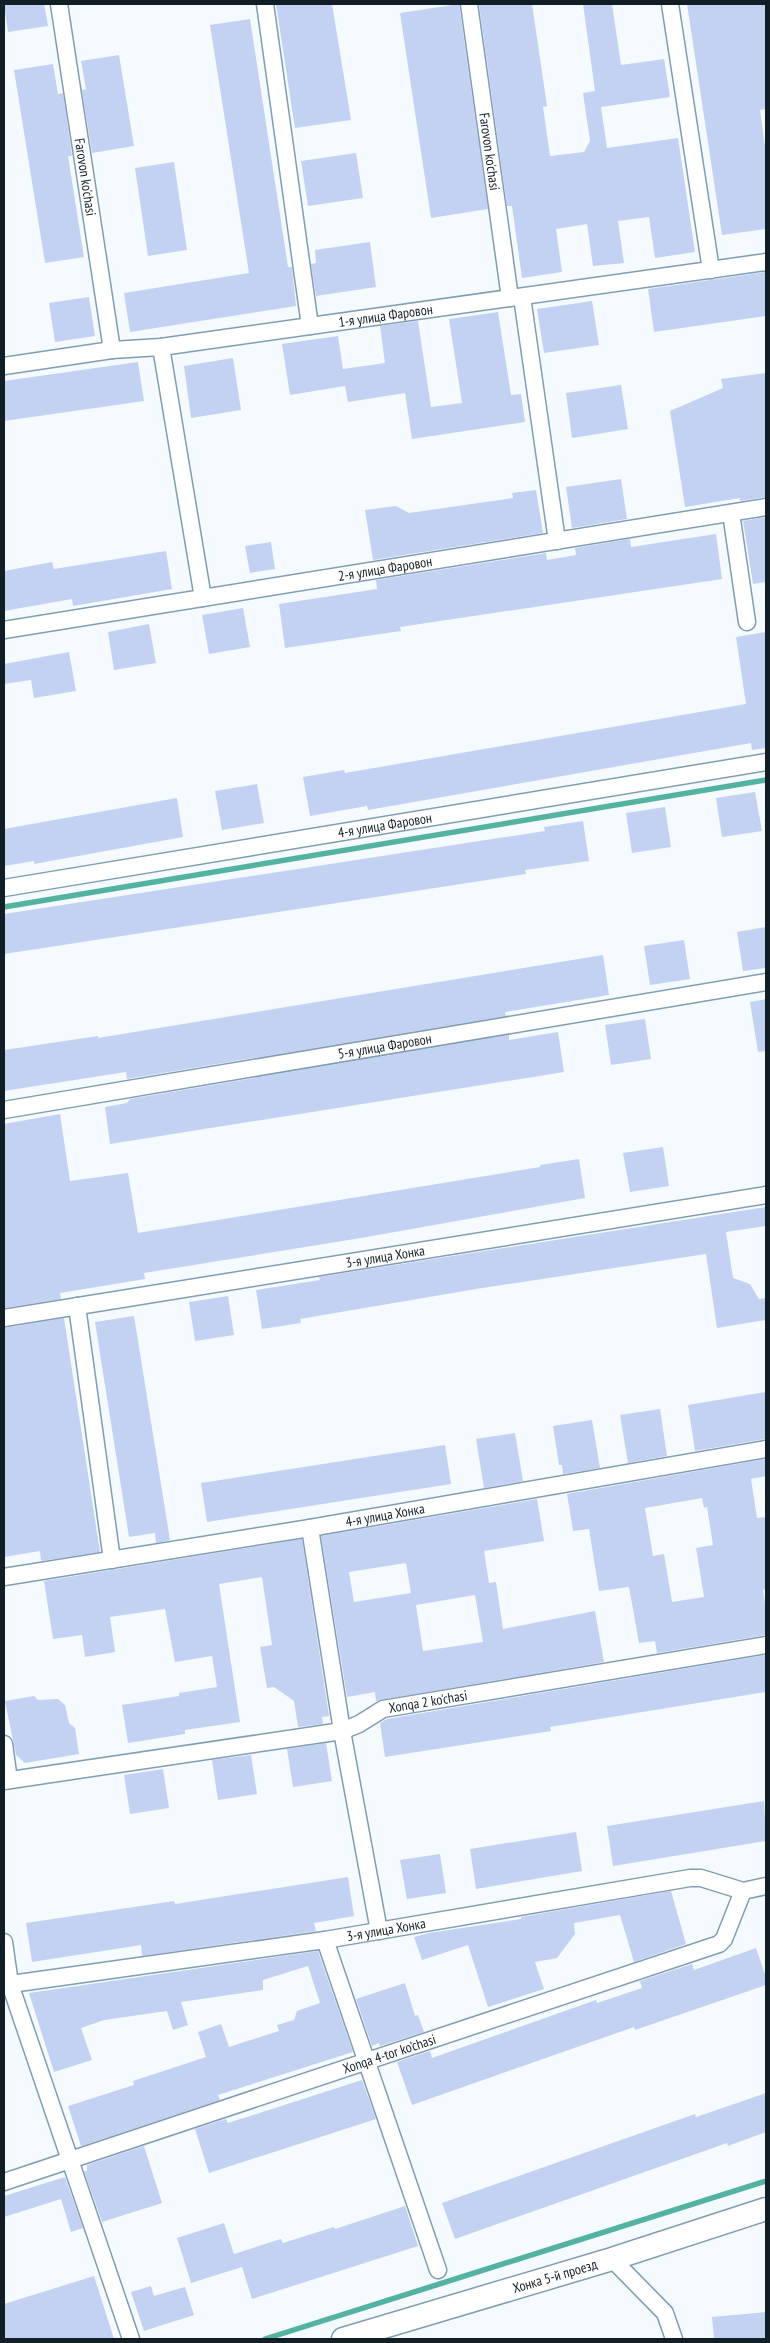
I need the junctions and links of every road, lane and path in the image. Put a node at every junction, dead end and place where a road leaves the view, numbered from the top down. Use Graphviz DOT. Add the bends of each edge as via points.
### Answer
graph roads {
  1 [pos="59,4"];
  2 [pos="265,4"];
  3 [pos="469,4"];
  4 [pos="670,4"];
  5 [pos="766,262"];
  6 [pos="711,270"];
  7 [pos="516,297"];
  8 [pos="310,326"];
  9 [pos="161,347"];
  10 [pos="112,350"];
  11 [pos="4,366"];
  12 [pos="766,507"];
  13 [pos="731,512"];
  14 [pos="557,540"];
  15 [pos="203,598"];
  16 [pos="747,622"];
  17 [pos="4,630"];
  18 [pos="766,762"];
  19 [pos="4,888"];
  20 [pos="766,982"];
  21 [pos="4,1110"];
  22 [pos="766,1194"];
  23 [pos="77,1306"];
  24 [pos="4,1318"];
  25 [pos="766,1449"];
  26 [pos="310,1528"];
  27 [pos="112,1560"];
  28 [pos="4,1577"];
  29 [pos="766,1645"];
  30 [pos="342,1732"];
  31 [pos="4,1744"];
  32 [pos="7,1780"];
  33 [pos="766,1886"];
  34 [pos="743,1891"];
  35 [pos="379,1931"];
  36 [pos="325,1940"];
  37 [pos="4,1942"];
  38 [pos="7,1985"];
  39 [pos="368,2061"];
  40 [pos="70,2160"];
  41 [pos="4,2182"];
  42 [pos="766,2209"];
  43 [pos="612,2259"];
  44 [pos="438,2270"];
  45 [pos="131,2339"];
  46 [pos="343,2339"];
  47 [pos="674,2339"];
  1 -- 10 [label="street, Farovon ko'chasi"];
  2 -- 8 [label="street"];
  3 -- 7 [label="street, Farovon ko'chasi"];
  4 -- 6 [label="street"];
  5 -- 6 [label="street, 1-я улица Фаровон"];
  6 -- 7 [label="street, 1-я улица Фаровон"];
  7 -- 8 [label="street, 1-я улица Фаровон"];
  7 -- 14 [label="street, Farovon ko'chasi"];
  8 -- 9 [label="street, 1-я улица Фаровон"];
  9 -- 10 [label="street, 1-я улица Фаровон"];
  9 -- 15 [label="street"];
  10 -- 11 [label="street, 1-я улица Фаровон"];
  12 -- 13 [label="street, 2-я улица Фаровон"];
  13 -- 14 [label="street, 2-я улица Фаровон"];
  13 -- 16 [label="street"];
  14 -- 15 [label="street, 2-я улица Фаровон"];
  15 -- 17 [label="street, 2-я улица Фаровон"];
  18 -- 19 [label="street, 4-я улица Фаровон"];
  20 -- 21 [label="street, 5-я улица Фаровон"];
  22 -- 23 [label="street, 3-я улица Хонка"];
  23 -- 24 [label="street, 3-я улица Хонка"];
  23 -- 27 [label="street"];
  25 -- 26 [label="street, 4-я улица Хонка"];
  26 -- 27 [label="street, 4-я улица Хонка"];
  26 -- 30 [label="street"];
  27 -- 28 [label="street, 4-я улица Хонка"];
  29 -- 30 [label="street, Xonqa 2 ko'chasi" via="384,1709"];
  30 -- 32 [label="street, Xonqa 2 ko'chasi"];
  30 -- 35 [label="street"];
  31 -- 32 [label="street"];
  33 -- 34 [label="street, 3-я улица Хонка"];
  34 -- 35 [label="street, 3-я улица Хонка" via="701,1878 690,1878"];
  34 -- 39 [label="street, Xonqa 4-tor ko'chasi" via="719,1944"];
  35 -- 36 [label="street, 3-я улица Хонка"];
  36 -- 38 [label="street, 3-я улица Хонка"];
  36 -- 39 [label="street"];
  37 -- 38 [label="street"];
  38 -- 40 [label="street"];
  39 -- 40 [label="street, Xonqa 4-tor ko'chasi"];
  39 -- 44 [label="street"];
  40 -- 41 [label="street, Xonqa 4-tor ko'chasi"];
  40 -- 45 [label="street"];
  42 -- 43 [label="street, Хонка 5-й проезд"];
  43 -- 46 [label="street, Хонка 5-й проезд"];
  43 -- 47 [label="street" via="665,2313"];
}
